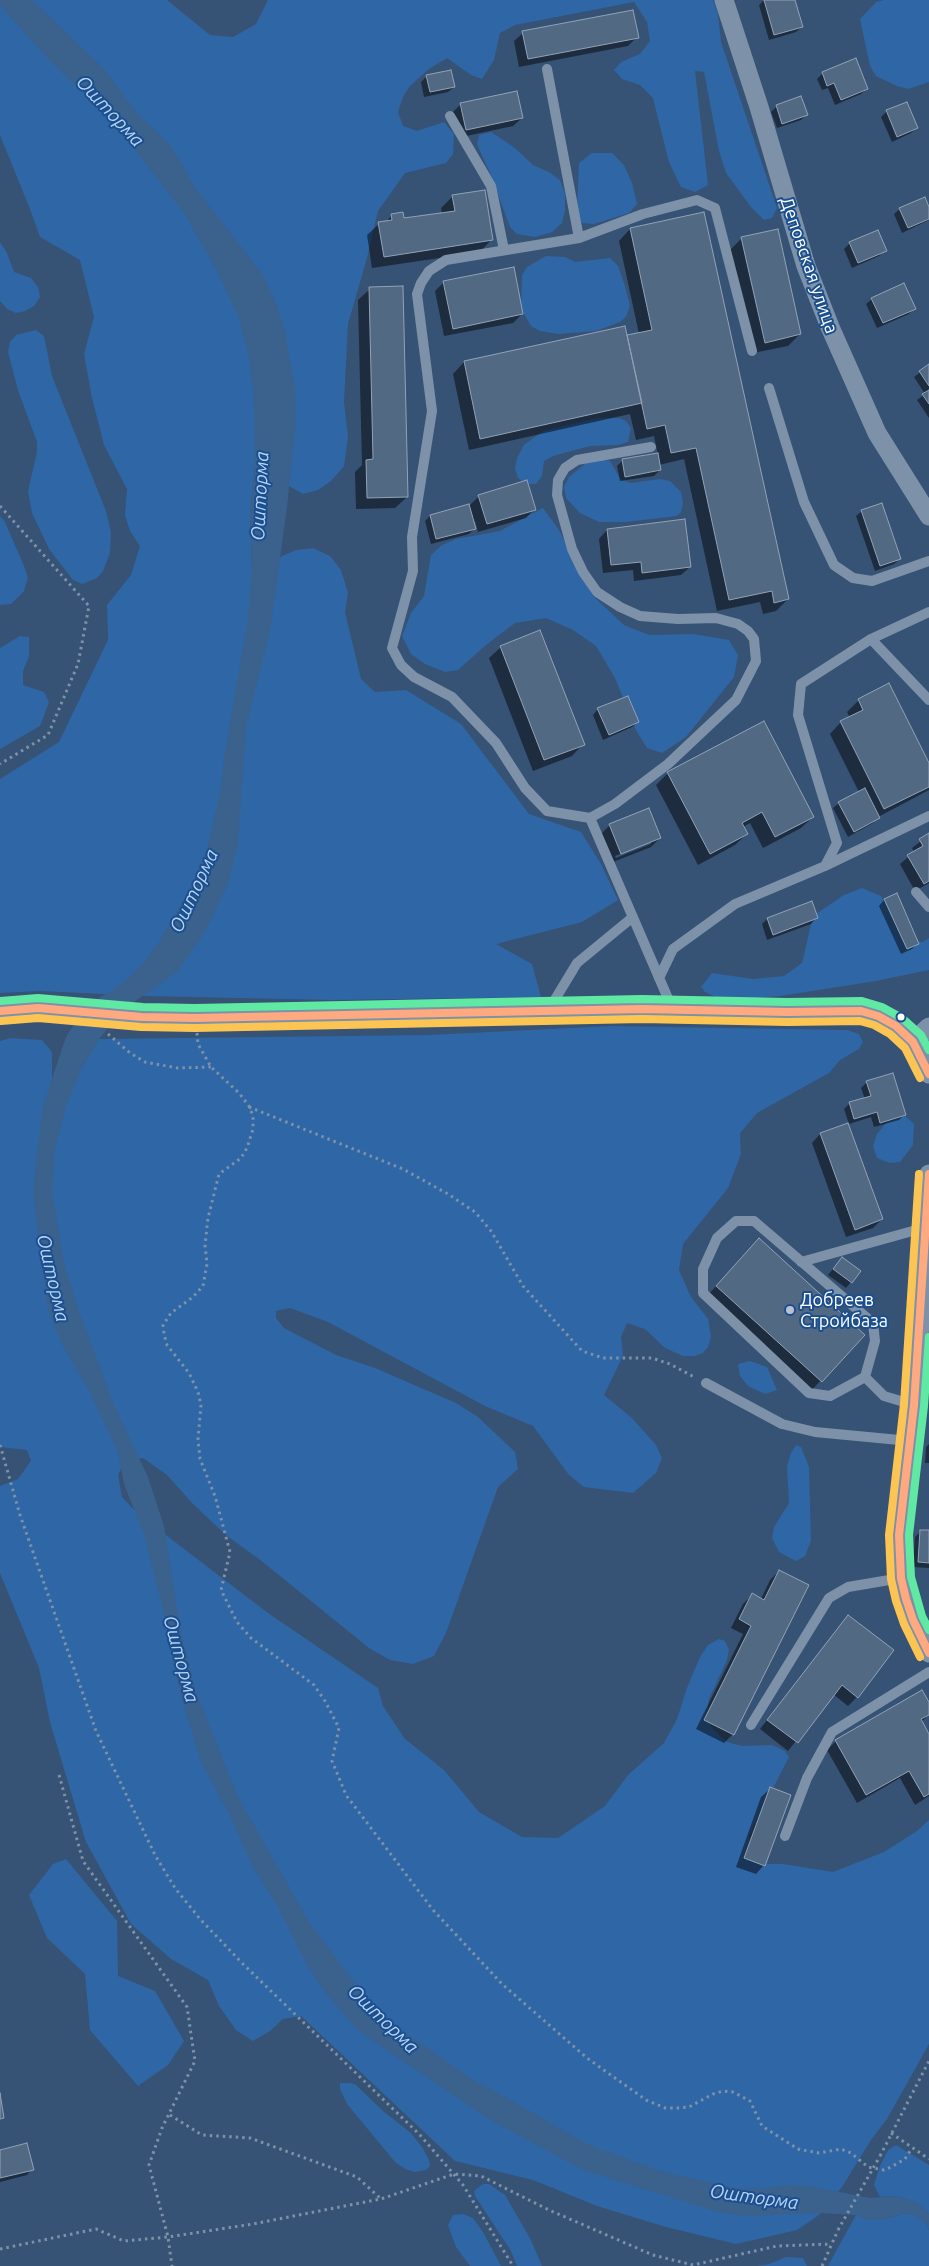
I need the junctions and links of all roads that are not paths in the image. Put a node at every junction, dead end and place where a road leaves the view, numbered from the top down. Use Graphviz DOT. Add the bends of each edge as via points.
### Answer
graph roads {
  1 [pos="724,0"];
  2 [pos="547,69"];
  3 [pos="450,116"];
  4 [pos="579,238"];
  5 [pos="504,250"];
  6 [pos="752,351"];
  7 [pos="770,388"];
  8 [pos="651,447"];
  9 [pos="929,516"];
  10 [pos="929,561"];
  11 [pos="929,612"];
  12 [pos="871,639"];
  13 [pos="929,700"];
  14 [pos="929,816"];
  15 [pos="590,818"];
  16 [pos="825,866"];
  17 [pos="916,892"];
  18 [pos="929,907"];
  19 [pos="633,917"];
  20 [pos="659,978"];
  21 [pos="673,1010"];
  22 [pos="0,1011"];
  23 [pos="548,1011"];
  24 [pos="929,1027"];
  25 [pos="913,1042"];
  26 [pos="929,1074"];
  27 [pos="929,1174"];
  28 [pos="927,1227"];
  29 [pos="801,1262"];
  30 [pos="926,1276"];
  31 [pos="925,1310"];
  32 [pos="865,1377"];
  33 [pos="706,1383"];
  34 [pos="914,1404"];
  35 [pos="910,1441"];
  36 [pos="901,1578"];
  37 [pos="929,1653"];
  38 [pos="929,1672"];
  39 [pos="751,1724"];
  40 [pos="785,1836"];
  1 -- 9 [label="street, Деповская улица" via="806,266 826,318 877,433"];
  2 -- 4 [label="lane"];
  3 -- 5 [label="lane" via="491,186"];
  4 -- 5 [label="lane"];
  4 -- 6 [label="lane" via="643,214 697,200 715,208"];
  5 -- 15 [label="lane" via="446,260 429,271 417,294 432,411 412,537 413,571 392,648 401,665 414,677 452,697 496,743 525,788 547,812"];
  7 -- 10 [label="lane" via="804,502 834,565 853,578 872,581"];
  8 -- 15 [label="lane" via="577,460 565,468 558,480 557,495 575,557 597,592 640,616 716,618 738,624 754,639 756,661 736,700 668,764 615,804"];
  11 -- 12 [label="lane"];
  12 -- 13 [label="lane"];
  12 -- 16 [label="lane" via="801,684 798,715 838,843"];
  14 -- 16 [label="lane"];
  15 -- 19 [label="lane"];
  16 -- 20 [label="lane" via="735,904 673,949"];
  17 -- 18 [label="lane"];
  19 -- 20 [label="lane"];
  19 -- 23 [label="lane" via="576,963"];
  20 -- 21 [label="lane"];
  21 -- 23 [label="street"];
  21 -- 25 [label="street" via="861,1011 896,1026"];
  22 -- 23 [label="street" via="38,1008 195,1018"];
  24 -- 25 [label="street"];
  25 -- 26 [label="street"];
  27 -- 28 [label="street"];
  28 -- 29 [label="lane"];
  28 -- 30 [label="street"];
  29 -- 32 [label="lane" via="873,1323 875,1341"];
  29 -- 32 [label="lane" via="754,1221 736,1221 717,1238 703,1269 703,1293 809,1394 830,1396"];
  30 -- 31 [label="street"];
  31 -- 34 [label="street"];
  32 -- 34 [label="lane" via="884,1396"];
  33 -- 35 [label="lane" via="782,1424 815,1432"];
  34 -- 35 [label="street"];
  35 -- 36 [label="street" via="899,1535"];
  36 -- 37 [label="street" via="913,1620"];
  36 -- 39 [label="lane" via="848,1587 829,1598"];
  38 -- 40 [label="lane" via="832,1732 807,1778"];
}
